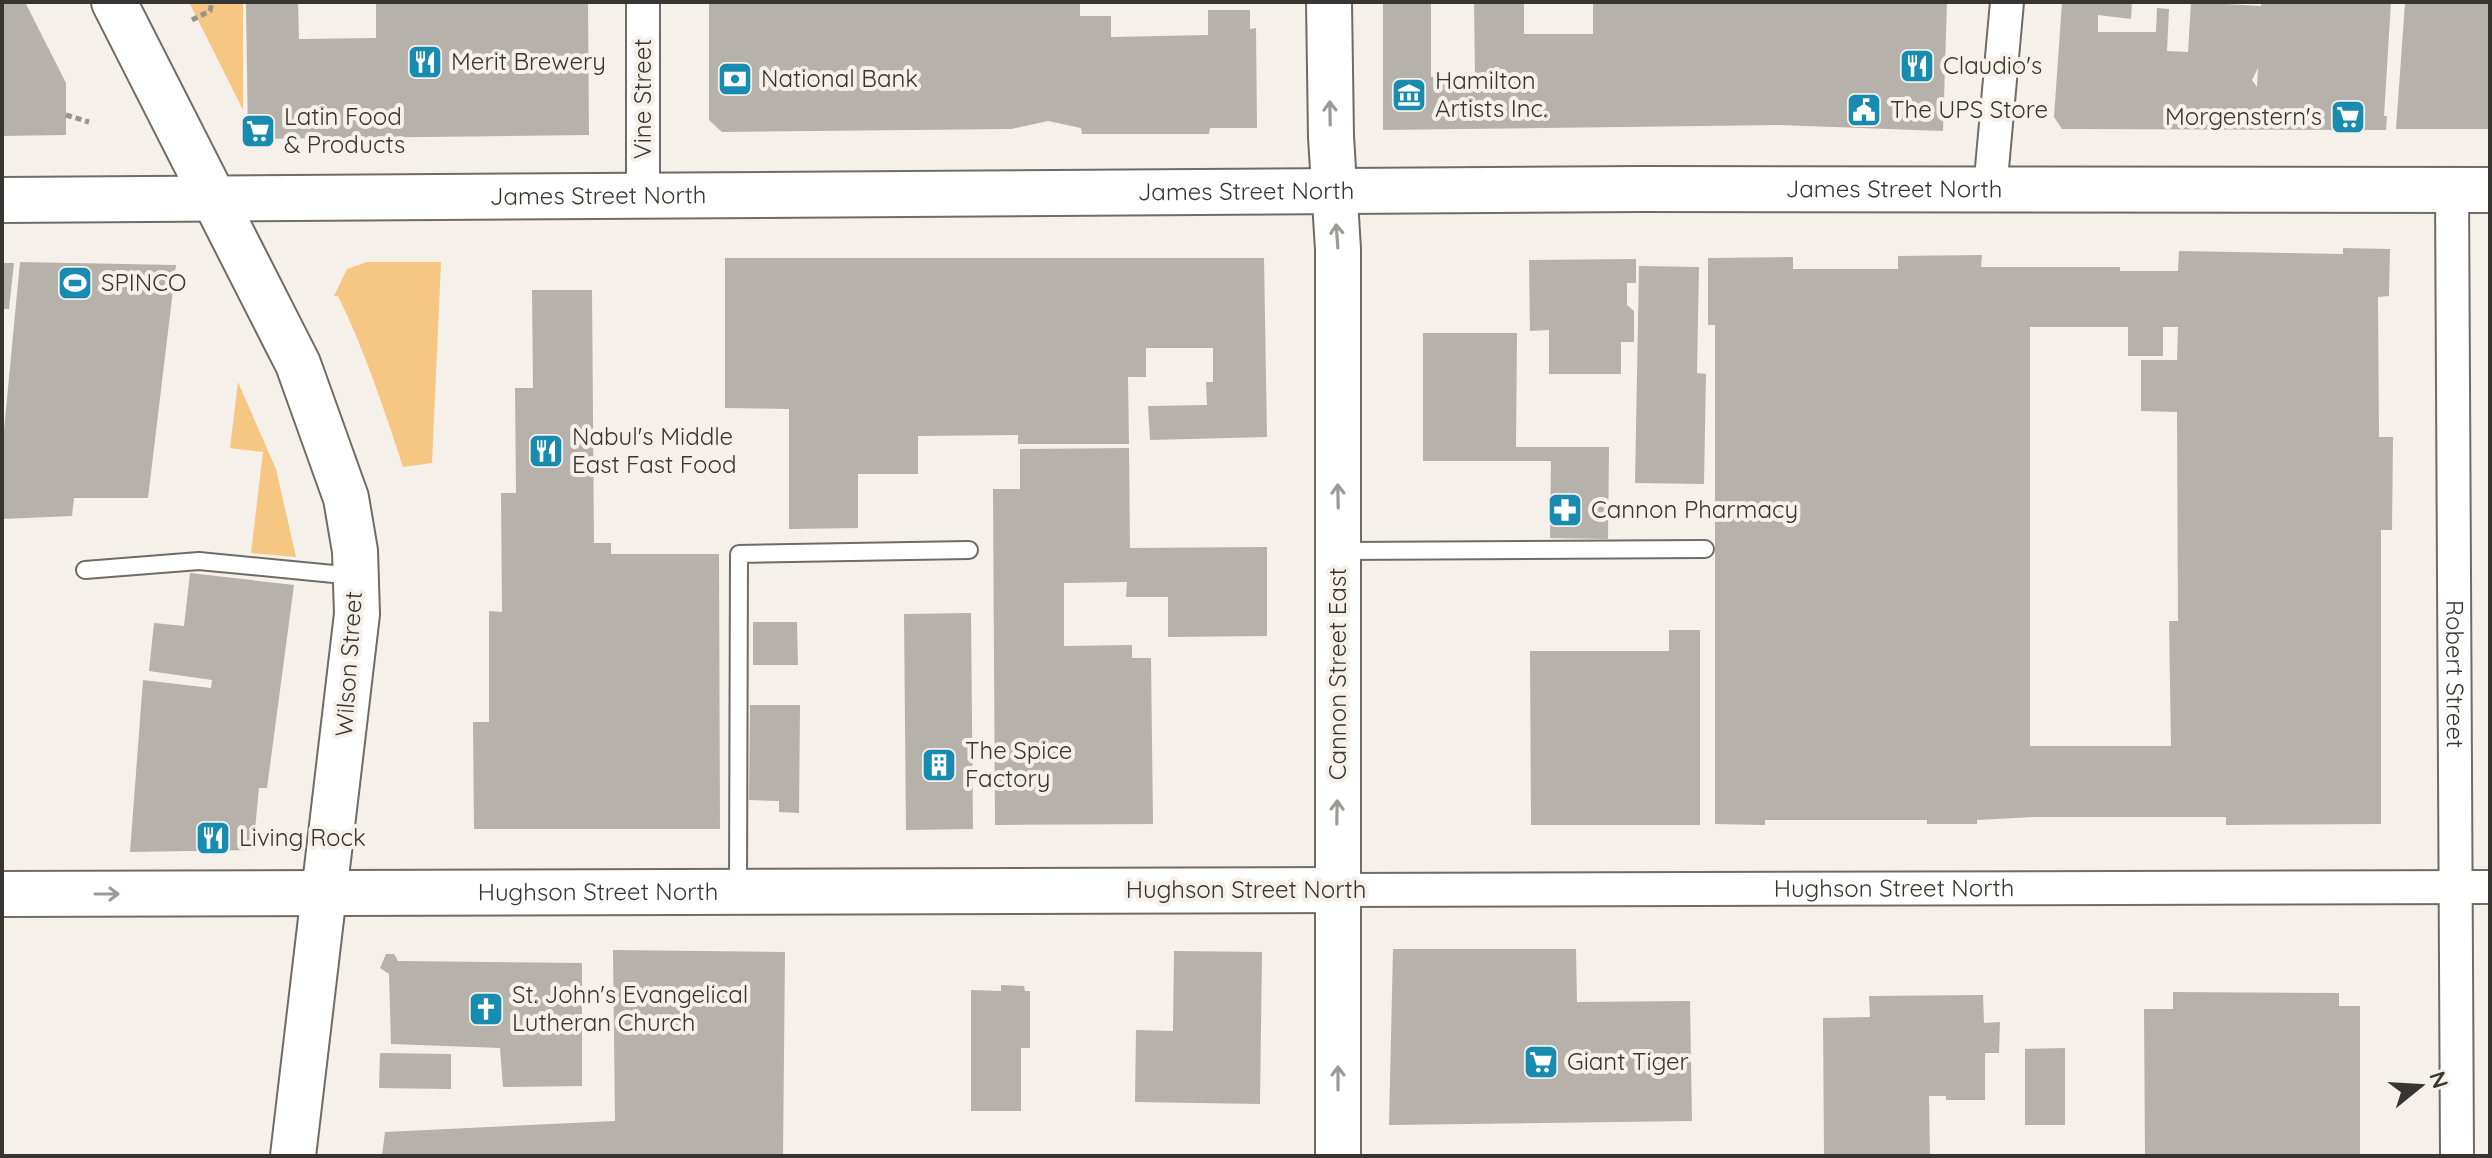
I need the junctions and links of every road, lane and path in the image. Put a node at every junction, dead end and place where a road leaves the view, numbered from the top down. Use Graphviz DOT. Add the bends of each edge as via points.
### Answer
graph roads {
  1 [pos="114,2"];
  2 [pos="212,2"];
  3 [pos="643,2"];
  4 [pos="1329,2"];
  5 [pos="2007,2"];
  6 [pos="192,20"];
  7 [pos="66,115"];
  8 [pos="89,122"];
  9 [pos="1990,190"];
  10 [pos="2471,190"];
  11 [pos="1334,191"];
  12 [pos="643,196"];
  13 [pos="213,198"];
  14 [pos="2,200"];
  15 [pos="1705,549"];
  16 [pos="969,550"];
  17 [pos="1338,551"];
  18 [pos="85,570"];
  19 [pos="355,576"];
  20 [pos="2454,887"];
  21 [pos="2490,887"];
  22 [pos="1338,890"];
  23 [pos="738,892"];
  24 [pos="323,893"];
  25 [pos="2,894"];
  26 [pos="293,1156"];
  27 [pos="1338,1156"];
  28 [pos="2457,1156"];
  1 -- 13 [label="main road, Wilson Street"];
  2 -- 6 [label="path" via="210,11"];
  3 -- 12 [label="street, Vine Street"];
  11 -- 4 [label="main road, Cannon Street East, one-way"];
  5 -- 9 [label="street"];
  7 -- 8 [label="path"];
  9 -- 10 [label="main road, James Street North"];
  9 -- 11 [label="main road, James Street North"];
  10 -- 20 [label="street, Robert Street"];
  11 -- 12 [label="main road, James Street North"];
  17 -- 11 [label="main road, Cannon Street East, one-way"];
  12 -- 13 [label="main road, James Street North"];
  13 -- 14 [label="main road, James Street North"];
  13 -- 19 [label="main road, Wilson Street" via="303,378 346,498"];
  15 -- 17 [label="lane"];
  16 -- 23 [label="lane" via="739,554"];
  22 -- 17 [label="main road, Cannon Street East, one-way"];
  18 -- 19 [label="lane" via="199,561"];
  19 -- 24 [label="main road, Wilson Street" via="357,614"];
  20 -- 21 [label="street, Hughson Street North"];
  20 -- 22 [label="street, Hughson Street North"];
  20 -- 28 [label="street, Robert Street"];
  22 -- 23 [label="main road, Hughson Street North"];
  27 -- 22 [label="main road, Cannon Street East, one-way"];
  23 -- 24 [label="main road, Hughson Street North"];
  25 -- 24 [label="main road, Hughson Street North, one-way"];
  24 -- 26 [label="main road, Wilson Street"];
}
